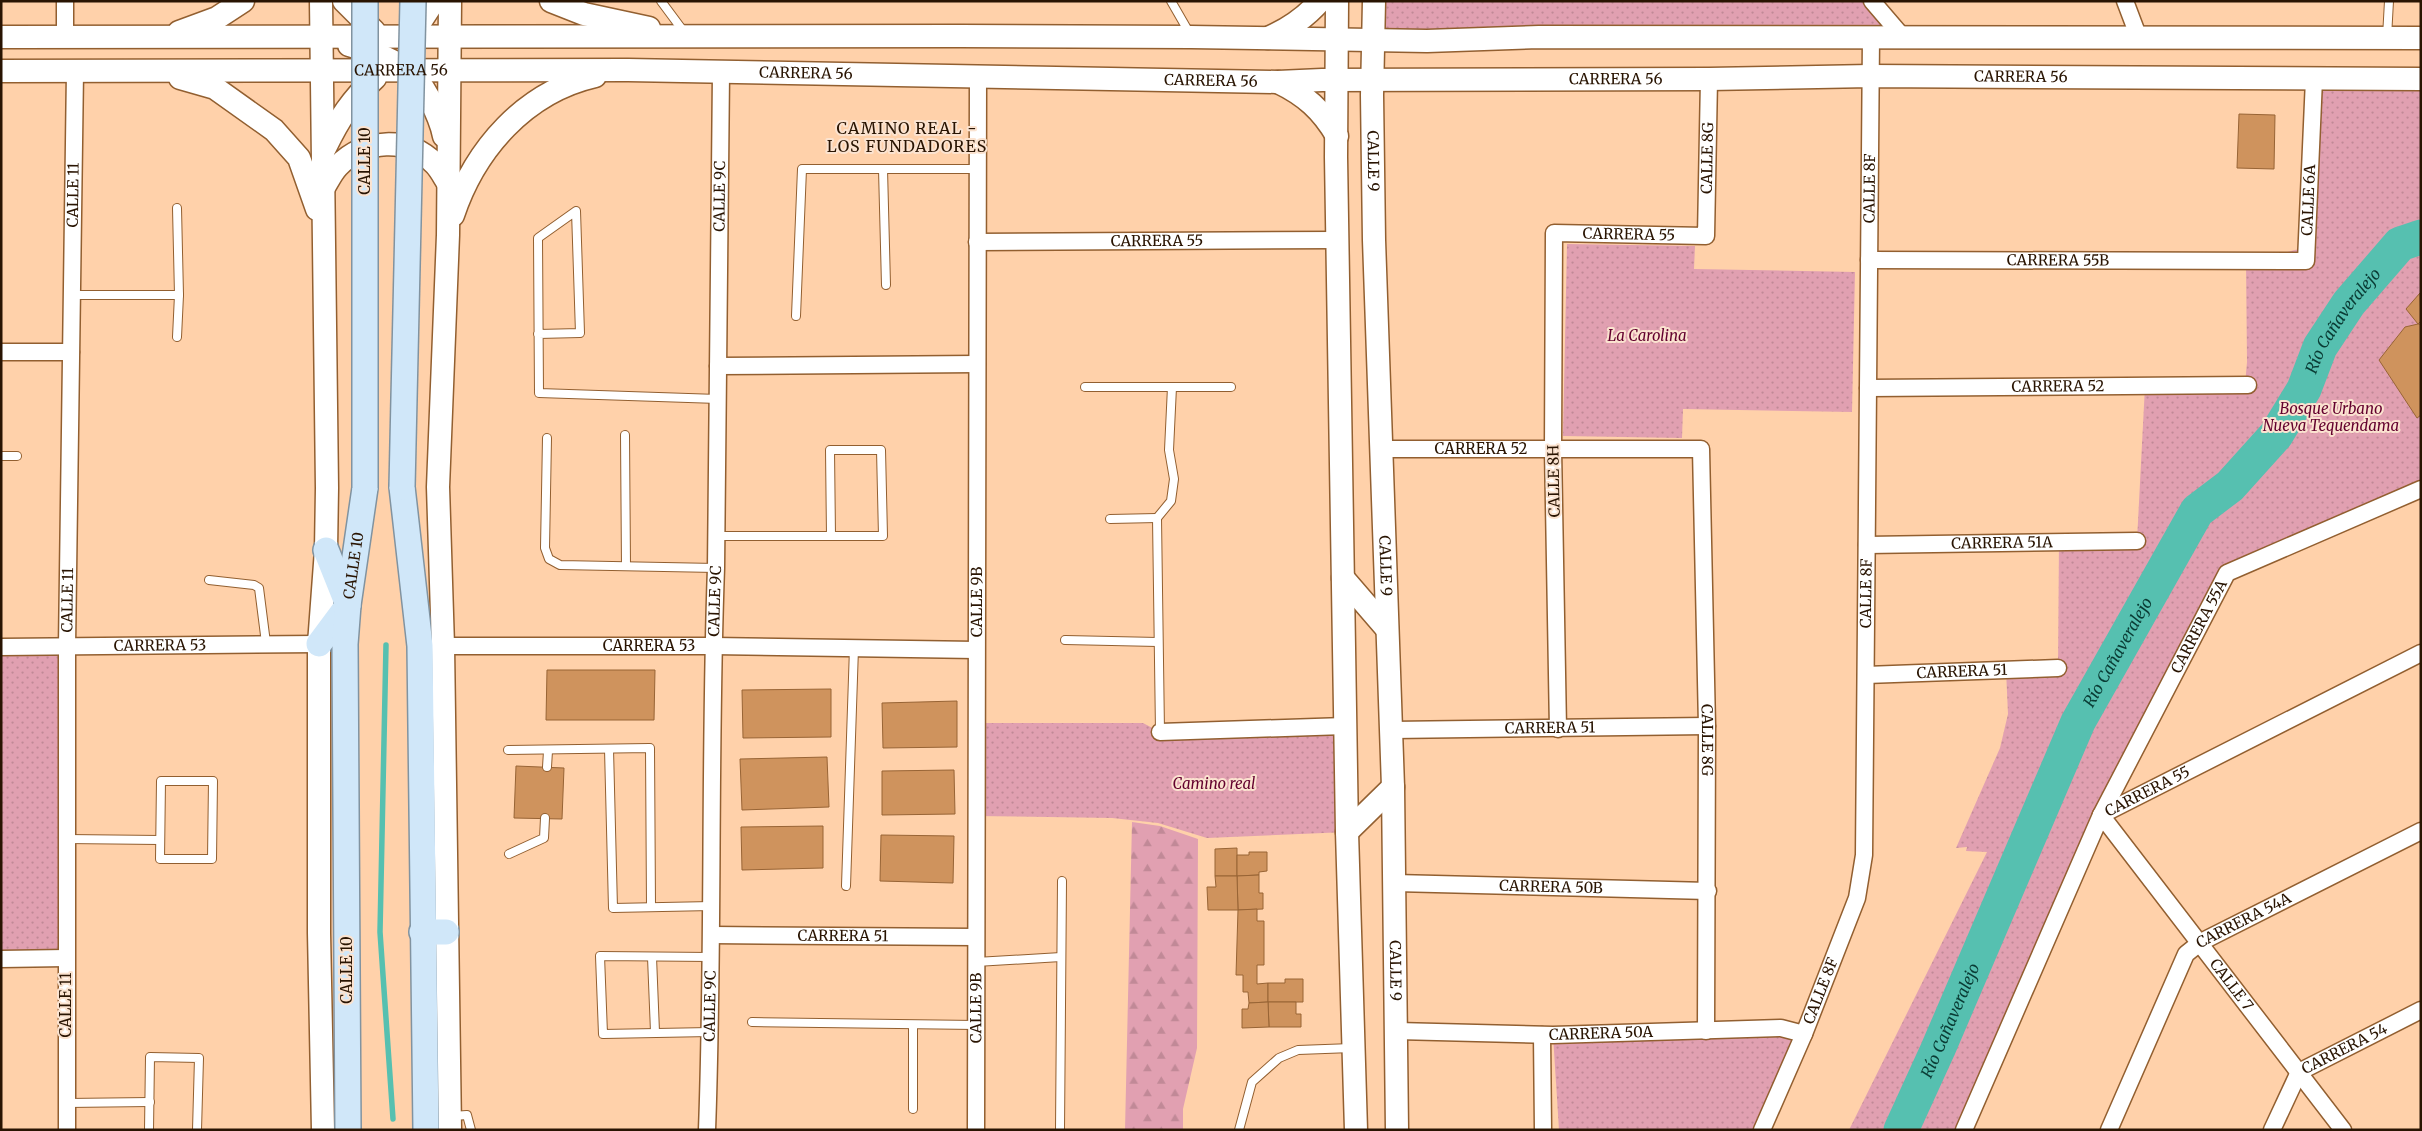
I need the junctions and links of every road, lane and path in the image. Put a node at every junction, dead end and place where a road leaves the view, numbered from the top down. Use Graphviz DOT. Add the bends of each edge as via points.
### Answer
graph roads {
  1 [pos="65,1"];
  2 [pos="244,1"];
  3 [pos="321,1"];
  4 [pos="344,1"];
  5 [pos="365,1"];
  6 [pos="414,1"];
  7 [pos="434,1"];
  8 [pos="450,1"];
  9 [pos="551,1"];
  10 [pos="661,1"];
  11 [pos="1171,1"];
  12 [pos="1320,1"];
  13 [pos="1337,1"];
  14 [pos="1374,1"];
  15 [pos="1872,1"];
  16 [pos="2125,1"];
  17 [pos="2389,1"];
  18 [pos="321,36"];
  19 [pos="1902,36"];
  20 [pos="1,37"];
  21 [pos="65,37"];
  22 [pos="144,37"];
  23 [pos="689,37"];
  24 [pos="1192,37"];
  25 [pos="1871,37"];
  26 [pos="450,38"];
  27 [pos="2139,38"];
  28 [pos="2421,38"];
  29 [pos="1265,39"];
  30 [pos="2387,39"];
  31 [pos="1336,40"];
  32 [pos="1374,41"];
  33 [pos="393,54"];
  34 [pos="449,69"];
  35 [pos="322,70"];
  36 [pos="628,70"];
  37 [pos="75,71"];
  38 [pos="119,71"];
  39 [pos="1,72"];
  40 [pos="721,74"];
  41 [pos="978,75"];
  42 [pos="1870,76"];
  43 [pos="1709,79"];
  44 [pos="2314,79"];
  45 [pos="2421,79"];
  46 [pos="1336,80"];
  47 [pos="1373,80"];
  48 [pos="1278,82"];
  49 [pos="1337,136"];
  50 [pos="448,153"];
  51 [pos="322,154"];
  52 [pos="884,169"];
  53 [pos="977,169"];
  54 [pos="448,183"];
  55 [pos="324,188"];
  56 [pos="177,208"];
  57 [pos="1554,233"];
  58 [pos="323,236"];
  59 [pos="448,236"];
  60 [pos="1706,236"];
  61 [pos="1337,240"];
  62 [pos="977,242"];
  63 [pos="1869,260"];
  64 [pos="2246,262"];
  65 [pos="886,286"];
  66 [pos="72,295"];
  67 [pos="179,295"];
  68 [pos="796,316"];
  69 [pos="538,334"];
  70 [pos="177,338"];
  71 [pos="1,352"];
  72 [pos="71,352"];
  73 [pos="977,364"];
  74 [pos="718,366"];
  75 [pos="2248,385"];
  76 [pos="1084,387"];
  77 [pos="1172,387"];
  78 [pos="1231,387"];
  79 [pos="1868,388"];
  80 [pos="718,399"];
  81 [pos="625,434"];
  82 [pos="547,438"];
  83 [pos="1381,449"];
  84 [pos="1553,449"];
  85 [pos="1701,449"];
  86 [pos="1,456"];
  87 [pos="17,456"];
  88 [pos="2421,489"];
  89 [pos="1157,518"];
  90 [pos="1110,519"];
  91 [pos="716,536"];
  92 [pos="831,536"];
  93 [pos="2137,541"];
  94 [pos="1867,544"];
  95 [pos="326,550"];
  96 [pos="626,566"];
  97 [pos="716,568"];
  98 [pos="1343,578"];
  99 [pos="209,580"];
  100 [pos="348,605"];
  101 [pos="1387,629"];
  102 [pos="1065,640"];
  103 [pos="1158,642"];
  104 [pos="266,643"];
  105 [pos="319,644"];
  106 [pos="66,646"];
  107 [pos="431,646"];
  108 [pos="713,646"];
  109 [pos="1,647"];
  110 [pos="854,647"];
  111 [pos="976,650"];
  112 [pos="2421,653"];
  113 [pos="2058,668"];
  114 [pos="1866,675"];
  115 [pos="1345,726"];
  116 [pos="1707,726"];
  117 [pos="1558,729"];
  118 [pos="1392,730"];
  119 [pos="1160,732"];
  120 [pos="609,749"];
  121 [pos="508,750"];
  122 [pos="548,751"];
  123 [pos="547,767"];
  124 [pos="1393,787"];
  125 [pos="2102,815"];
  126 [pos="545,818"];
  127 [pos="2421,831"];
  128 [pos="1347,832"];
  129 [pos="66,839"];
  130 [pos="160,840"];
  131 [pos="509,854"];
  132 [pos="1062,881"];
  133 [pos="1395,883"];
  134 [pos="846,886"];
  135 [pos="1708,890"];
  136 [pos="651,906"];
  137 [pos="712,906"];
  138 [pos="434,932"];
  139 [pos="712,935"];
  140 [pos="975,936"];
  141 [pos="2201,942"];
  142 [pos="652,957"];
  143 [pos="711,957"];
  144 [pos="1061,957"];
  145 [pos="66,958"];
  146 [pos="1,959"];
  147 [pos="976,962"];
  148 [pos="2421,1010"];
  149 [pos="752,1022"];
  150 [pos="913,1025"];
  151 [pos="976,1025"];
  152 [pos="1397,1031"];
  153 [pos="1706,1031"];
  154 [pos="654,1032"];
  155 [pos="710,1032"];
  156 [pos="1804,1034"];
  157 [pos="1542,1035"];
  158 [pos="1352,1048"];
  159 [pos="2299,1072"];
  160 [pos="150,1102"];
  161 [pos="67,1103"];
  162 [pos="913,1109"];
  163 [pos="451,1125"];
  164 [pos="67,1130"];
  165 [pos="149,1130"];
  166 [pos="197,1130"];
  167 [pos="323,1130"];
  168 [pos="348,1130"];
  169 [pos="426,1130"];
  170 [pos="471,1130"];
  171 [pos="707,1130"];
  172 [pos="976,1130"];
  173 [pos="1060,1130"];
  174 [pos="1239,1130"];
  175 [pos="1356,1130"];
  176 [pos="1398,1130"];
  177 [pos="1543,1130"];
  178 [pos="1762,1130"];
  179 [pos="1964,1130"];
  180 [pos="2109,1130"];
  181 [pos="2272,1130"];
  182 [pos="2343,1130"];
  1 -- 21 [label="street"];
  2 -- 22 [label="street" via="217,18 181,31"];
  3 -- 18 [label="street, CALLE 10"];
  4 -- 33 [label="street"];
  5 -- 100 [label="main road, CALLE 10, bridge" via="366,488"];
  6 -- 107 [label="main road, bridge" via="402,487"];
  7 -- 33 [label="street"];
  8 -- 26 [label="street"];
  9 -- 23 [label="street" via="584,14"];
  10 -- 23 [label="lane"];
  11 -- 24 [label="lane"];
  12 -- 29 [label="street" via="1288,29"];
  13 -- 31 [label="street"];
  14 -- 32 [label="street, CALLE 9"];
  15 -- 19 [label="street"];
  16 -- 27 [label="street"];
  17 -- 30 [label="lane"];
  18 -- 22 [label="street, CARRERA 56"];
  18 -- 33 [label="street, CARRERA 56"];
  18 -- 35 [label="street, CALLE 10"];
  19 -- 25 [label="street"];
  19 -- 27 [label="street"];
  20 -- 21 [label="street, CARRERA 56"];
  21 -- 22 [label="street, CARRERA 56"];
  23 -- 24 [label="street"];
  23 -- 26 [label="street"];
  24 -- 29 [label="street"];
  25 -- 32 [label="street" via="1539,37"];
  25 -- 42 [label="street, CALLE 8F"];
  26 -- 33 [label="street"];
  26 -- 34 [label="street"];
  27 -- 30 [label="street"];
  28 -- 30 [label="street"];
  29 -- 31 [label="street"];
  31 -- 32 [label="street"];
  31 -- 46 [label="street"];
  32 -- 47 [label="street, CALLE 9"];
  33 -- 34 [label="street, CARRERA 56"];
  33 -- 35 [label="street, CARRERA 56"];
  33 -- 50 [label="street" via="430,100 442,125"];
  33 -- 51 [label="street" via="353,98"];
  34 -- 36 [label="street, CARRERA 56"];
  34 -- 50 [label="street"];
  35 -- 38 [label="street, CARRERA 56"];
  35 -- 51 [label="street, CALLE 10"];
  36 -- 40 [label="street, CARRERA 56"];
  36 -- 59 [label="street" via="590,77 564,87 539,100 509,123 484,151 465,182"];
  37 -- 38 [label="street, CARRERA 56"];
  37 -- 39 [label="street, CARRERA 56"];
  37 -- 66 [label="street, CALLE 11"];
  38 -- 58 [label="street" via="180,78 214,88 274,130 299,158 314,195"];
  40 -- 41 [label="street, CARRERA 56"];
  40 -- 74 [label="street, CALLE 9C"];
  41 -- 48 [label="street, CARRERA 56"];
  41 -- 53 [label="street, CALLE 9B"];
  42 -- 43 [label="street, CARRERA 56"];
  42 -- 44 [label="street, CARRERA 56"];
  42 -- 63 [label="street, CALLE 8F"];
  43 -- 47 [label="street, CARRERA 56"];
  43 -- 60 [label="street, CALLE 8G"];
  44 -- 45 [label="street, CARRERA 56"];
  44 -- 64 [label="street, CALLE 6A" via="2306,261"];
  46 -- 47 [label="street, CARRERA 56"];
  46 -- 48 [label="street, CARRERA 56"];
  46 -- 49 [label="street"];
  47 -- 83 [label="street, CALLE 9"];
  48 -- 49 [label="street" via="1313,104"];
  49 -- 61 [label="street"];
  50 -- 54 [label="street"];
  51 -- 55 [label="street, CALLE 10"];
  52 -- 53 [label="lane"];
  52 -- 65 [label="lane"];
  52 -- 68 [label="lane" via="802,169"];
  53 -- 62 [label="street, CALLE 9B"];
  54 -- 55 [label="street" via="436,164 418,151 397,144 374,144 354,153 336,167"];
  54 -- 59 [label="street"];
  55 -- 58 [label="street, CALLE 10"];
  56 -- 67 [label="lane"];
  57 -- 60 [label="street, CARRERA 55"];
  57 -- 84 [label="street, CALLE 8H"];
  58 -- 95 [label="street, CALLE 10"];
  59 -- 107 [label="street"];
  61 -- 62 [label="street, CARRERA 55"];
  61 -- 98 [label="street"];
  62 -- 73 [label="street, CALLE 9B"];
  63 -- 64 [label="street, CARRERA 55B"];
  63 -- 79 [label="street, CALLE 8F"];
  66 -- 67 [label="lane"];
  66 -- 72 [label="street, CALLE 11"];
  67 -- 70 [label="lane"];
  69 -- 69 [label="lane" via="538,238 576,211 580,333"];
  69 -- 80 [label="lane" via="538,393"];
  71 -- 72 [label="street"];
  72 -- 106 [label="street, CALLE 11"];
  73 -- 74 [label="street"];
  73 -- 111 [label="street, CALLE 9B"];
  74 -- 80 [label="street, CALLE 9C"];
  75 -- 79 [label="street, CARRERA 52"];
  76 -- 77 [label="lane"];
  77 -- 78 [label="lane"];
  77 -- 89 [label="lane" via="1168,450 1174,479 1171,501"];
  79 -- 94 [label="street, CALLE 8F"];
  80 -- 91 [label="street, CALLE 9C"];
  81 -- 96 [label="lane"];
  82 -- 96 [label="lane" via="545,548 549,559 560,565"];
  83 -- 84 [label="street, CARRERA 52"];
  83 -- 101 [label="street, CALLE 9"];
  84 -- 85 [label="street, CARRERA 52"];
  84 -- 117 [label="street, CALLE 8H"];
  85 -- 116 [label="street, CALLE 8G"];
  86 -- 87 [label="lane"];
  88 -- 125 [label="street, CARRERA 55A" via="2227,573"];
  89 -- 90 [label="lane"];
  89 -- 103 [label="lane"];
  91 -- 92 [label="lane"];
  91 -- 97 [label="street, CALLE 9C"];
  92 -- 92 [label="lane" via="830,450 880,450 883,536"];
  93 -- 94 [label="street, CARRERA 51A"];
  94 -- 114 [label="street, CALLE 8F"];
  95 -- 100 [label="main road"];
  95 -- 105 [label="street, CALLE 10"];
  96 -- 97 [label="lane"];
  97 -- 108 [label="street, CALLE 9C"];
  98 -- 101 [label="street"];
  98 -- 115 [label="street"];
  99 -- 104 [label="lane" via="259,588"];
  100 -- 105 [label="main road"];
  100 -- 168 [label="main road, CALLE 10" via="345,644"];
  101 -- 118 [label="street, CALLE 9"];
  102 -- 103 [label="lane"];
  103 -- 119 [label="lane"];
  104 -- 105 [label="street, CARRERA 53"];
  104 -- 106 [label="street, CARRERA 53"];
  105 -- 167 [label="street, CALLE 10"];
  106 -- 109 [label="street, CARRERA 53"];
  106 -- 129 [label="street, CALLE 11"];
  107 -- 108 [label="street, CARRERA 53"];
  107 -- 138 [label="main road"];
  108 -- 110 [label="street, CARRERA 53"];
  108 -- 137 [label="street, CALLE 9C"];
  110 -- 111 [label="street, CARRERA 53"];
  110 -- 134 [label="lane"];
  111 -- 140 [label="street, CALLE 9B"];
  112 -- 125 [label="street, CARRERA 55"];
  113 -- 114 [label="street, CARRERA 51"];
  114 -- 156 [label="street, CALLE 8F" via="1863,863 1857,898"];
  115 -- 119 [label="street"];
  115 -- 128 [label="street"];
  116 -- 117 [label="street, CARRERA 51"];
  116 -- 135 [label="street, CALLE 8G"];
  117 -- 118 [label="street, CARRERA 51"];
  118 -- 124 [label="street, CALLE 9"];
  120 -- 122 [label="lane"];
  120 -- 136 [label="lane" via="613,908"];
  120 -- 136 [label="lane" via="650,748"];
  121 -- 122 [label="lane"];
  122 -- 123 [label="lane"];
  124 -- 128 [label="street"];
  124 -- 133 [label="street, CALLE 9"];
  125 -- 141 [label="street, CALLE 7"];
  125 -- 179 [label="street, CARRERA 55"];
  126 -- 131 [label="lane" via="544,838"];
  127 -- 141 [label="street, CARRERA 54A"];
  128 -- 158 [label="street"];
  129 -- 130 [label="lane"];
  129 -- 145 [label="street, CALLE 11"];
  130 -- 130 [label="lane" via="160,859 212,859 213,781 161,780"];
  132 -- 144 [label="lane"];
  133 -- 135 [label="street, CARRERA 50B"];
  133 -- 152 [label="street, CALLE 9"];
  135 -- 153 [label="street, CALLE 8G"];
  136 -- 137 [label="lane"];
  137 -- 139 [label="street, CALLE 9C"];
  138 -- 163 [label="street"];
  138 -- 169 [label="main road"];
  139 -- 140 [label="street, CARRERA 51"];
  139 -- 143 [label="street, CALLE 9C"];
  140 -- 147 [label="street, CALLE 9B"];
  141 -- 159 [label="street, CALLE 7"];
  141 -- 180 [label="street, CARRERA 54A" via="2186,954"];
  142 -- 143 [label="lane"];
  142 -- 154 [label="lane"];
  142 -- 154 [label="lane" via="600,956 603,1034"];
  143 -- 155 [label="street, CALLE 9C"];
  144 -- 147 [label="lane"];
  144 -- 173 [label="lane"];
  145 -- 146 [label="street"];
  145 -- 161 [label="street, CALLE 11"];
  147 -- 151 [label="street, CALLE 9B"];
  148 -- 159 [label="street, CARRERA 54"];
  149 -- 150 [label="lane"];
  150 -- 151 [label="lane"];
  150 -- 162 [label="lane"];
  151 -- 172 [label="street, CALLE 9B"];
  152 -- 157 [label="street, CARRERA 50A"];
  152 -- 176 [label="street, CALLE 9"];
  153 -- 156 [label="street, CARRERA 50A" via="1781,1028"];
  153 -- 157 [label="street, CARRERA 50A"];
  154 -- 155 [label="lane"];
  155 -- 171 [label="street, CALLE 9C"];
  156 -- 178 [label="street, CALLE 8F"];
  157 -- 177 [label="street"];
  158 -- 174 [label="lane" via="1298,1050 1279,1058 1252,1082"];
  158 -- 175 [label="street"];
  159 -- 181 [label="street, CARRERA 54"];
  159 -- 182 [label="street, CALLE 7"];
  160 -- 161 [label="lane"];
  160 -- 165 [label="lane"];
  160 -- 166 [label="lane" via="150,1057 199,1058"];
  161 -- 164 [label="street, CALLE 11"];
  163 -- 170 [label="lane" via="467,1115"];
}
